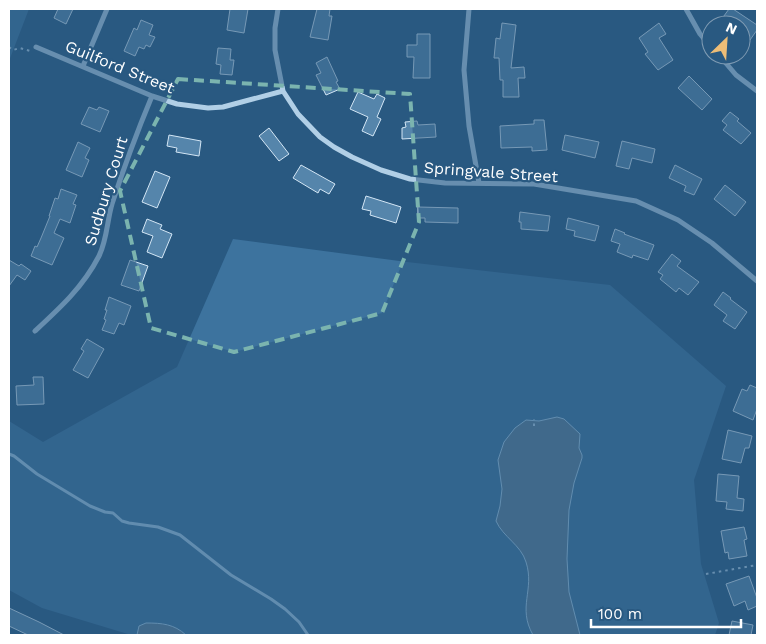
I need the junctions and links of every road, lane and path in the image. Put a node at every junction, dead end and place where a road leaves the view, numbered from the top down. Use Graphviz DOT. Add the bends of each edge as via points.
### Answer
graph roads {
  1 [pos="107,9"];
  2 [pos="278,9"];
  3 [pos="469,9"];
  4 [pos="686,9"];
  5 [pos="701,35"];
  6 [pos="9,47"];
  7 [pos="36,47"];
  8 [pos="727,65"];
  9 [pos="83,66"];
  10 [pos="283,91"];
  11 [pos="757,91"];
  12 [pos="152,96"];
  13 [pos="479,183"];
  14 [pos="757,281"];
  15 [pos="35,331"];
  16 [pos="534,419"];
  17 [pos="534,426"];
  18 [pos="757,565"];
  19 [pos="706,574"];
  1 -- 9 [label="street"];
  2 -- 10 [label="street, Springvale Street" via="275,50"];
  3 -- 13 [label="street" via="464,70"];
  4 -- 5 [label="street"];
  6 -- 7 [label="path" via="29,51"];
  7 -- 9 [label="street, Guilford Street"];
  8 -- 11 [label="street"];
  9 -- 12 [label="street, Guilford Street"];
  10 -- 12 [label="street, Guilford Street" via="238,104 208,108 177,104"];
  10 -- 13 [label="street, Springvale Street" via="298,114 320,137 352,157 410,179 444,184"];
  12 -- 15 [label="street, Sudbury Court" via="126,160 110,210 104,244 67,303"];
  13 -- 14 [label="street, Springvale Street" via="534,184 636,201 678,220 712,243"];
  16 -- 17 [label="path"];
  18 -- 19 [label="path"];
}
